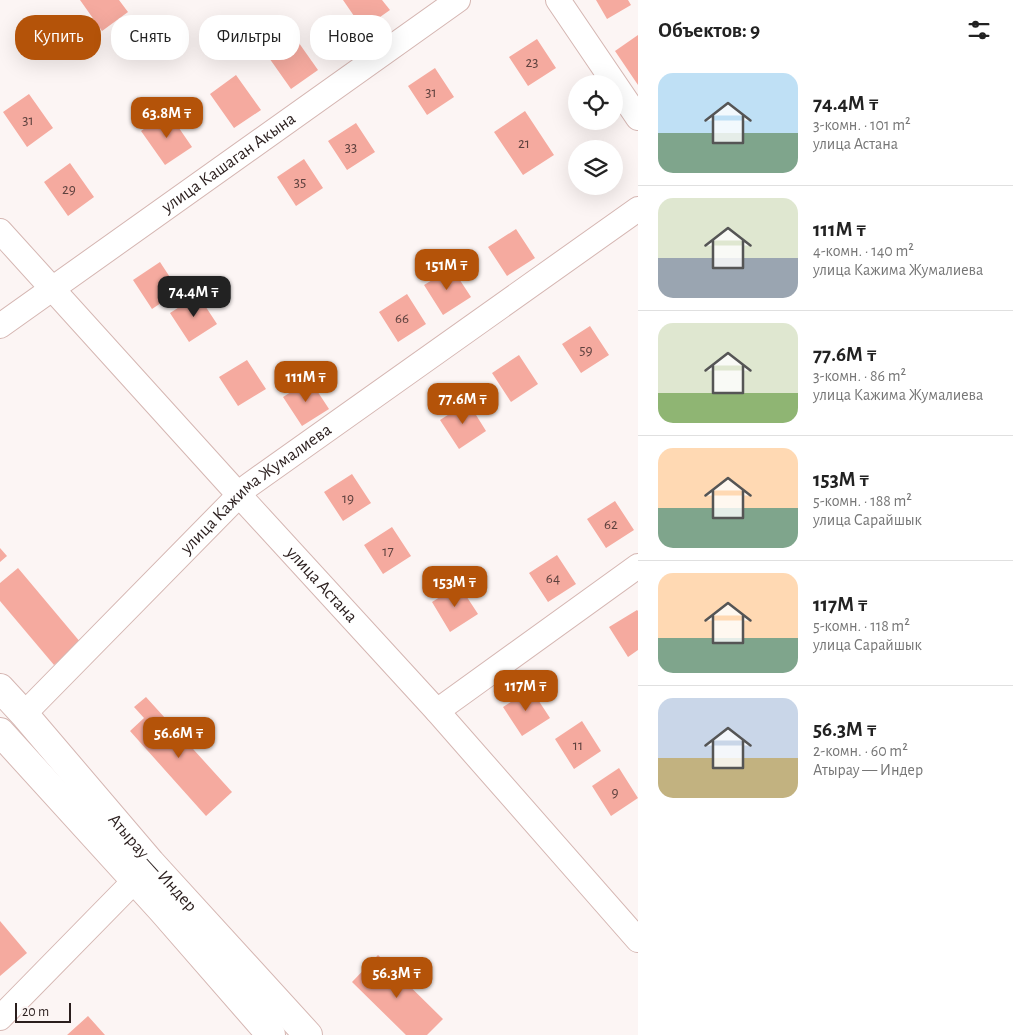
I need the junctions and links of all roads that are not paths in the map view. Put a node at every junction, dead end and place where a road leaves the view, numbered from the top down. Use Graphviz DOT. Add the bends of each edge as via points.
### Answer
graph roads {
  1 [pos="458,0"];
  2 [pos="558,0"];
  3 [pos="638,118"];
  4 [pos="638,210"];
  5 [pos="0,231"];
  6 [pos="52,288"];
  7 [pos="0,326"];
  8 [pos="239,495"];
  9 [pos="638,566"];
  10 [pos="0,688"];
  11 [pos="437,711"];
  12 [pos="24,714"];
  13 [pos="0,732"];
  14 [pos="142,872"];
  15 [pos="633,927"];
  16 [pos="0,1018"];
  17 [pos="271,1035"];
  18 [pos="308,1035"];
  1 -- 6 [label="street, улица Кашаган Акына"];
  2 -- 3 [label="street"];
  4 -- 8 [label="street, улица Кажима Жумалиева"];
  5 -- 6 [label="street, улица Астана"];
  6 -- 7 [label="street, улица Кашаган Акына"];
  6 -- 8 [label="street, улица Астана"];
  8 -- 11 [label="street, улица Астана"];
  8 -- 12 [label="street, улица Кажима Жумалиева"];
  9 -- 11 [label="street"];
  10 -- 12 [label="main road, Атырау — Индер"];
  11 -- 15 [label="street, улица Астана"];
  12 -- 14 [label="main road, Атырау — Индер"];
  13 -- 14 [label="main road, Атырау — Индер"];
  14 -- 16 [label="street"];
  14 -- 17 [label="main road, Атырау — Индер" via="162,910"];
  14 -- 18 [label="main road, Атырау — Индер"];
}
